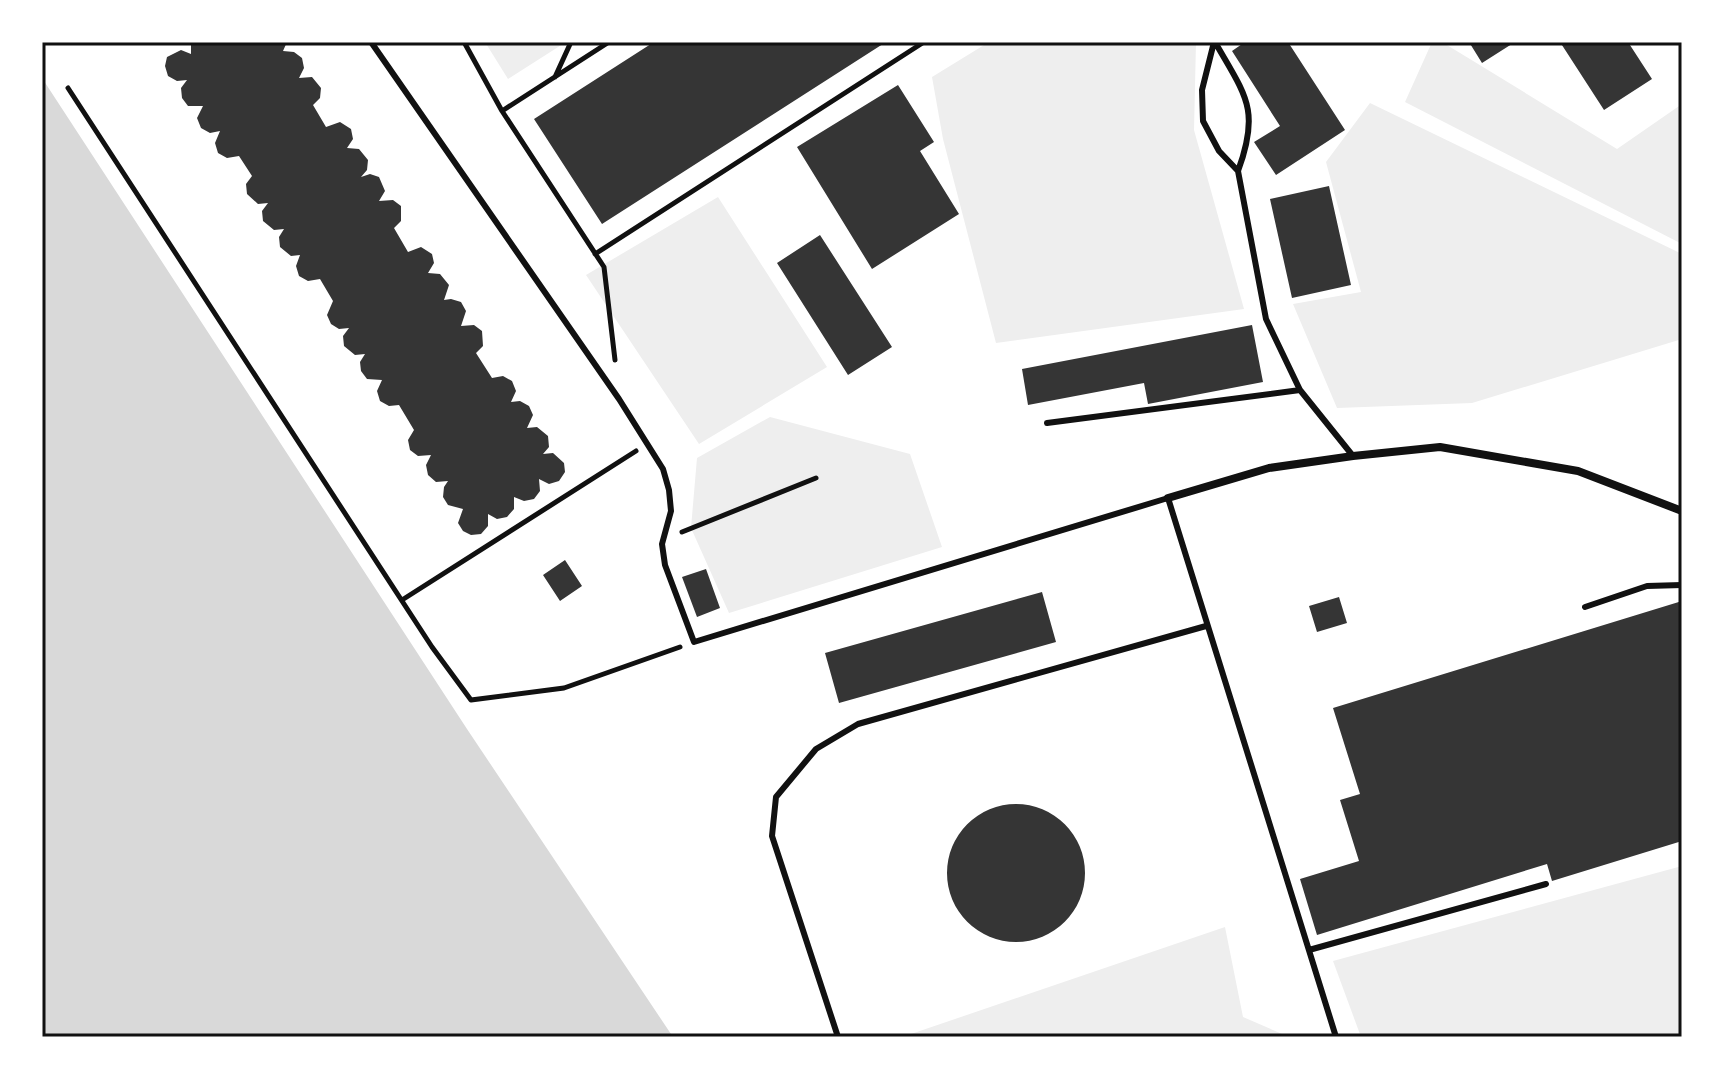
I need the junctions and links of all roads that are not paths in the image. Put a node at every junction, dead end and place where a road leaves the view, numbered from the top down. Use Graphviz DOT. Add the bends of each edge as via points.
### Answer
graph roads {
  1 [pos="371,42"];
  2 [pos="1214,42"];
  3 [pos="1238,171"];
  4 [pos="1300,390"];
  5 [pos="1047,423"];
  6 [pos="1353,456"];
  7 [pos="1168,498"];
  8 [pos="1682,511"];
  9 [pos="1682,585"];
  10 [pos="1585,607"];
  11 [pos="1206,626"];
  12 [pos="1546,884"];
  13 [pos="1309,950"];
  14 [pos="838,1037"];
  15 [pos="1336,1037"];
  1 -- 7 [label="lane" via="663,469 671,511 663,541 665,565 694,642"];
  2 -- 3 [label="lane" via="1242,88 1250,115 1248,144"];
  2 -- 3 [label="lane" via="1202,90 1203,121 1219,151"];
  3 -- 4 [label="lane" via="1266,319"];
  4 -- 5 [label="lane"];
  4 -- 6 [label="lane"];
  6 -- 7 [label="street" via="1269,468"];
  6 -- 8 [label="street" via="1440,447 1578,471"];
  7 -- 11 [label="lane"];
  9 -- 10 [label="lane" via="1647,586"];
  11 -- 13 [label="lane"];
  11 -- 14 [label="lane" via="858,724 816,749 776,797 772,836"];
  12 -- 13 [label="lane"];
  13 -- 15 [label="lane"];
}
